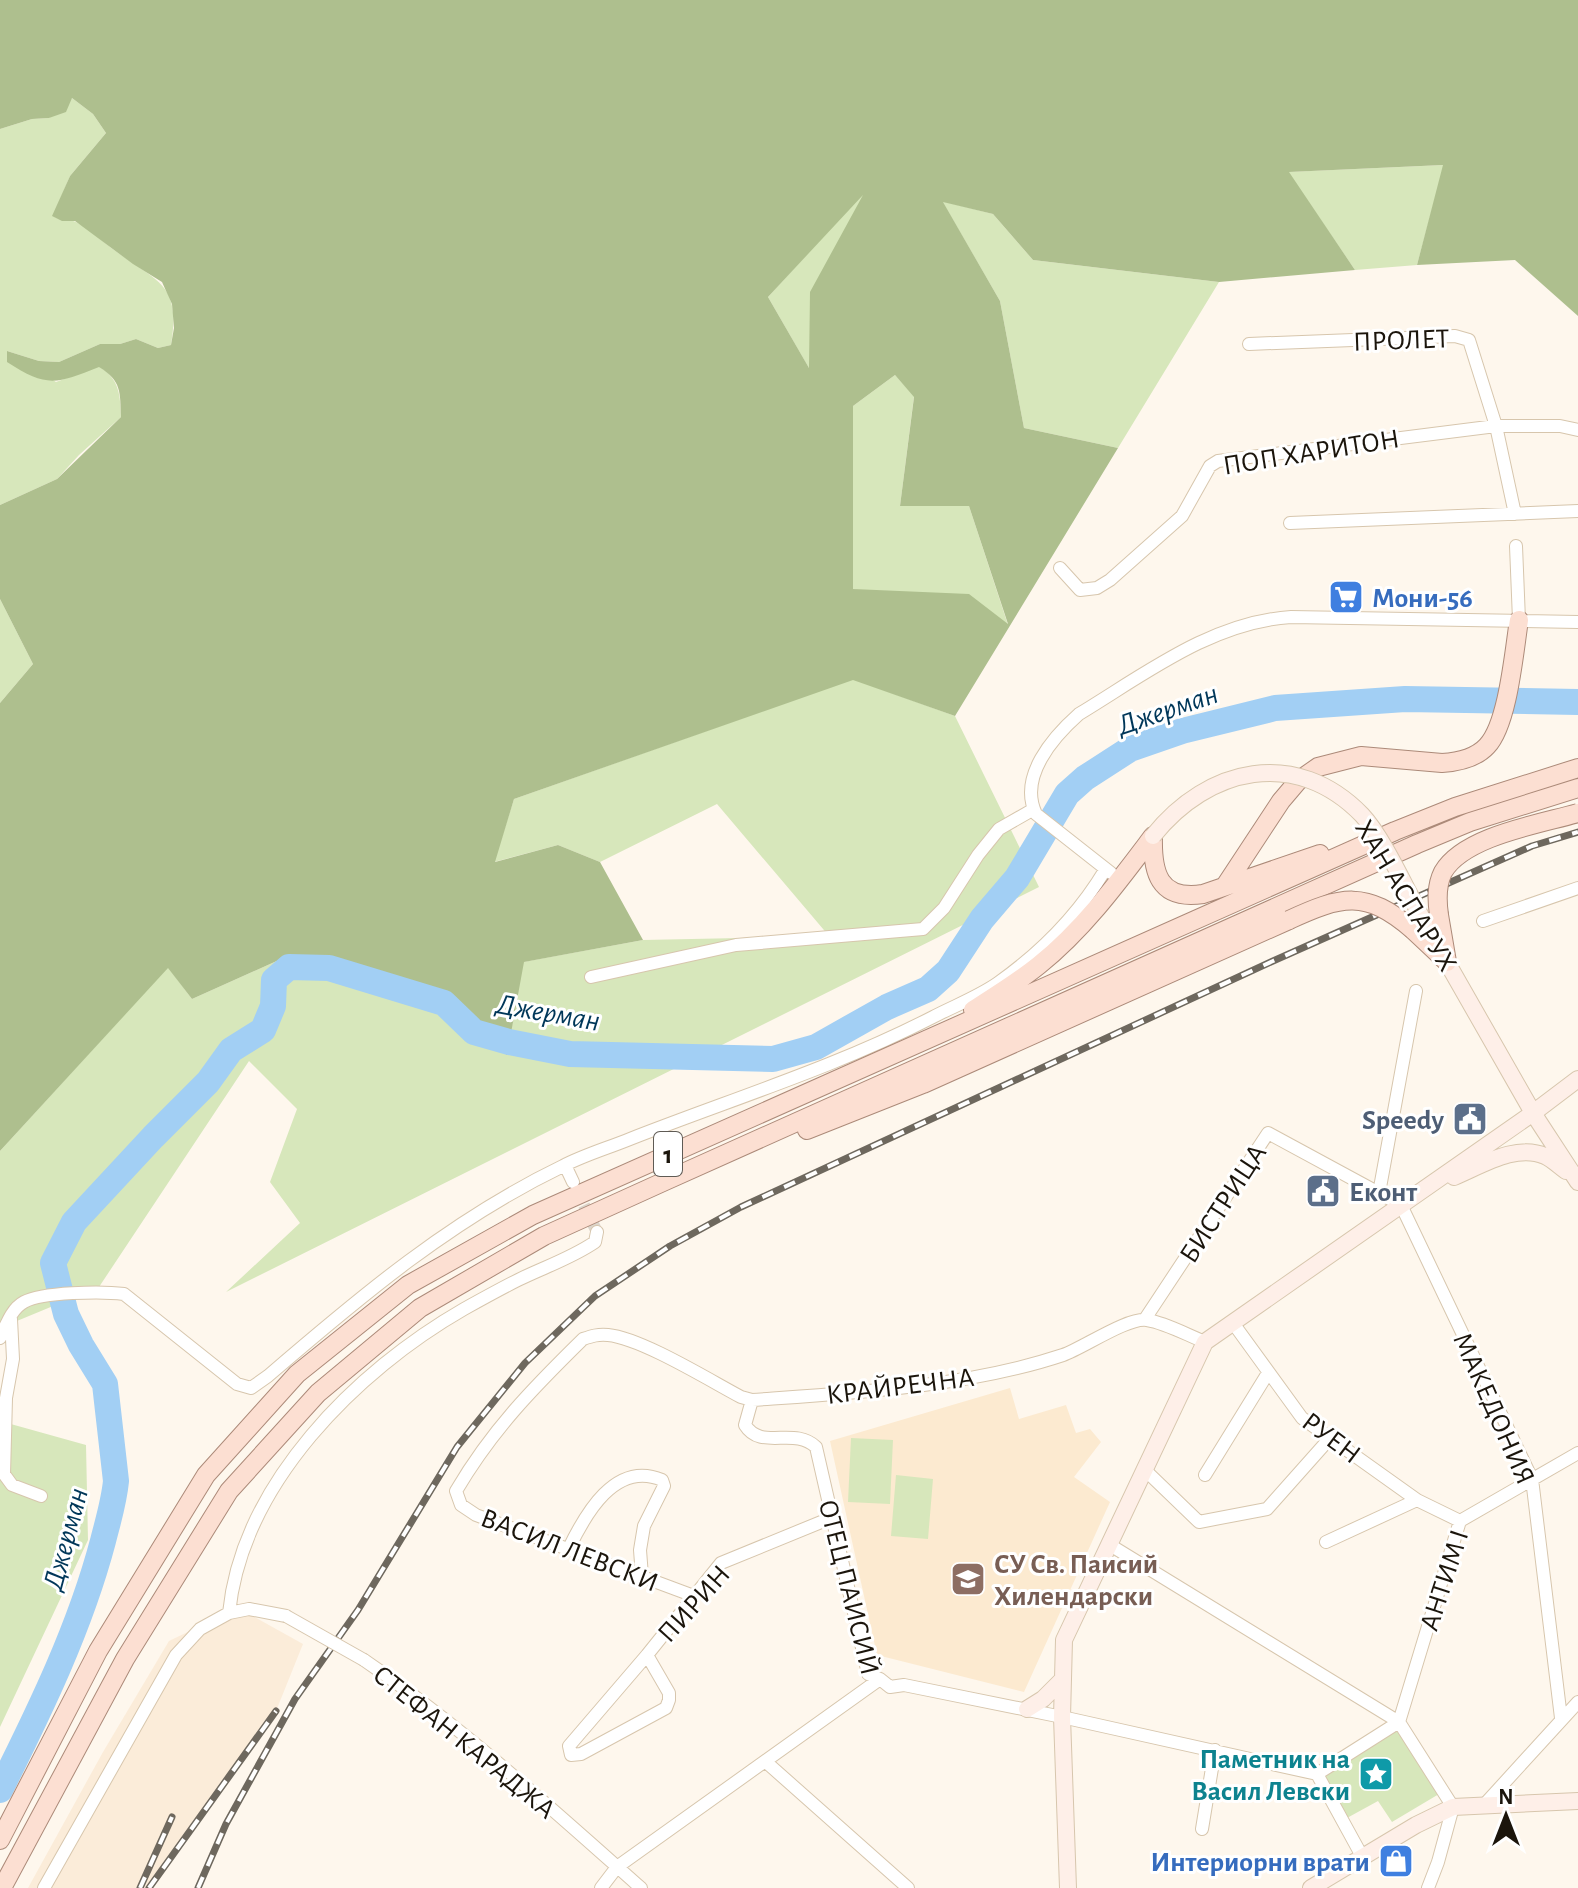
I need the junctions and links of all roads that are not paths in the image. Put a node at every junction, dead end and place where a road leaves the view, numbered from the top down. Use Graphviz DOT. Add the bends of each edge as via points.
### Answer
graph roads {
  1 [pos="1249,344"];
  2 [pos="1496,426"];
  3 [pos="1578,430"];
  4 [pos="1578,511"];
  5 [pos="1515,514"];
  6 [pos="1290,523"];
  7 [pos="1516,546"];
  8 [pos="1060,568"];
  9 [pos="1519,620"];
  10 [pos="1578,622"];
  11 [pos="1578,768"];
  12 [pos="1578,788"];
  13 [pos="1455,807"];
  14 [pos="1035,812"];
  15 [pos="1578,813"];
  16 [pos="1153,836"];
  17 [pos="1113,874"];
  18 [pos="1159,880"];
  19 [pos="1225,886"];
  20 [pos="1578,888"];
  21 [pos="1483,921"];
  22 [pos="1425,922"];
  23 [pos="1447,962"];
  24 [pos="591,977"];
  25 [pos="1416,991"];
  26 [pos="928,1040"];
  27 [pos="1578,1079"];
  28 [pos="1533,1113"];
  29 [pos="565,1165"];
  30 [pos="1576,1179"];
  31 [pos="573,1182"];
  32 [pos="1427,1188"];
  33 [pos="647,1189"];
  34 [pos="1379,1193"];
  35 [pos="1401,1205"];
  36 [pos="597,1232"];
  37 [pos="10,1316"];
  38 [pos="1145,1319"];
  39 [pos="1233,1323"];
  40 [pos="0,1338"];
  41 [pos="1205,1342"];
  42 [pos="1268,1373"];
  43 [pos="752,1400"];
  44 [pos="1331,1437"];
  45 [pos="1578,1453"];
  46 [pos="1,1456"];
  47 [pos="1145,1470"];
  48 [pos="1205,1475"];
  49 [pos="1532,1479"];
  50 [pos="41,1496"];
  51 [pos="1417,1500"];
  52 [pos="831,1518"];
  53 [pos="1460,1521"];
  54 [pos="1326,1542"];
  55 [pos="1110,1545"];
  56 [pos="569,1548"];
  57 [pos="642,1576"];
  58 [pos="694,1596"];
  59 [pos="229,1613"];
  60 [pos="647,1655"];
  61 [pos="880,1679"];
  62 [pos="1063,1679"];
  63 [pos="1578,1702"];
  64 [pos="1027,1709"];
  65 [pos="1062,1717"];
  66 [pos="1561,1718"];
  67 [pos="1399,1722"];
  68 [pos="1215,1750"];
  69 [pos="766,1762"];
  70 [pos="1317,1774"];
  71 [pos="1578,1801"];
  72 [pos="1484,1805"];
  73 [pos="1453,1807"];
  74 [pos="1202,1829"];
  75 [pos="0,1840"];
  76 [pos="1363,1858"];
  77 [pos="617,1867"];
  78 [pos="2,1888"];
  79 [pos="44,1888"];
  80 [pos="601,1888"];
  81 [pos="641,1888"];
  82 [pos="908,1888"];
  83 [pos="1068,1888"];
  84 [pos="1311,1888"];
  85 [pos="1428,1888"];
  1 -- 2 [label="street, ПРОЛЕТ" via="1462,336 1472,347"];
  2 -- 3 [label="street, ПОП ХАРИТОН"];
  2 -- 5 [label="street, ПРОЛЕТ"];
  2 -- 8 [label="street, ПОП ХАРИТОН" via="1218,461 1182,516 1110,580 1080,590"];
  4 -- 5 [label="street"];
  5 -- 6 [label="street"];
  7 -- 9 [label="street"];
  9 -- 10 [label="street"];
  9 -- 14 [label="street" via="1291,617 1234,627 1177,655 1065,726 1033,780"];
  9 -- 19 [label="main road" via="1503,715 1484,749 1455,762 1361,756 1308,772 1281,801"];
  11 -- 13 [label="main road, 1"];
  12 -- 33 [label="main road, 1" via="1417,844"];
  13 -- 19 [label="main road"];
  13 -- 26 [label="main road, 1"];
  14 -- 17 [label="street"];
  14 -- 24 [label="street" via="999,829 944,908 923,929 736,945"];
  15 -- 22 [label="main road, bridge" via="1462,853 1448,866"];
  16 -- 17 [label="main road"];
  16 -- 18 [label="main road"];
  16 -- 22 [label="street, ХАН АСПАРУХ, bridge" via="1191,797 1228,778 1273,774 1311,781 1367,820"];
  17 -- 18 [label="main road"];
  17 -- 26 [label="main road" via="1062,945"];
  17 -- 29 [label="street" via="997,984 822,1068"];
  18 -- 19 [label="main road" via="1184,895"];
  20 -- 21 [label="street"];
  22 -- 23 [label="main road"];
  22 -- 23 [label="main road"];
  22 -- 33 [label="main road, bridge" via="1375,905 1331,902 867,1108"];
  23 -- 28 [label="street, ХАН АСПАРУХ"];
  25 -- 34 [label="street"];
  26 -- 75 [label="main road, 1" via="533,1215 408,1285 297,1374 206,1475 98,1651"];
  27 -- 28 [label="street"];
  28 -- 30 [label="street, ХАН АСПАРУХ"];
  28 -- 32 [label="street"];
  29 -- 31 [label="street"];
  29 -- 37 [label="street" via="430,1243 251,1388 237,1384 124,1294 42,1297 23,1302"];
  30 -- 32 [label="street" via="1546,1156 1527,1152"];
  32 -- 35 [label="street"];
  33 -- 78 [label="main road, 1" via="544,1236 420,1308 318,1393 229,1491 125,1659"];
  34 -- 35 [label="street, БИСТРИЦА"];
  34 -- 38 [label="street, БИСТРИЦА" via="1268,1133"];
  35 -- 39 [label="street"];
  35 -- 49 [label="street, МАКЕДОНИЯ"];
  36 -- 59 [label="street" via="595,1242 572,1258 461,1310 356,1387 322,1423 261,1509 235,1573"];
  37 -- 40 [label="street"];
  37 -- 46 [label="street" via="13,1359"];
  38 -- 41 [label="street"];
  38 -- 43 [label="street, КРАЙРЕЧНА" via="1060,1356 996,1372 840,1394"];
  39 -- 41 [label="street"];
  39 -- 42 [label="street, РУЕН"];
  41 -- 47 [label="street"];
  42 -- 44 [label="street, РУЕН" via="1302,1418"];
  42 -- 48 [label="street"];
  43 -- 52 [label="street, ОТЕЦ ПАИСИЙ" via="745,1425 750,1433 761,1438 799,1437 816,1447"];
  43 -- 56 [label="street, ВАСИЛ ЛЕВСКИ" via="633,1341 596,1334 583,1339 505,1418 456,1491 461,1505 476,1515"];
  44 -- 47 [label="street" via="1267,1509 1219,1519 1199,1522"];
  44 -- 51 [label="street, РУЕН"];
  45 -- 49 [label="street, АНТИМ I"];
  46 -- 50 [label="street" via="12,1485"];
  47 -- 55 [label="street"];
  49 -- 53 [label="street, АНТИМ I"];
  49 -- 66 [label="street, МАКЕДОНИЯ"];
  51 -- 53 [label="street, РУЕН"];
  51 -- 54 [label="street"];
  52 -- 58 [label="street, ПИРИН" via="721,1563"];
  52 -- 61 [label="street, ОТЕЦ ПАИСИЙ" via="868,1674"];
  53 -- 67 [label="street, АНТИМ I"];
  55 -- 62 [label="street" via="1064,1640"];
  55 -- 67 [label="street"];
  56 -- 57 [label="street, ВАСИЛ ЛЕВСКИ"];
  56 -- 57 [label="street" via="605,1491 633,1478 655,1477 664,1486 644,1526"];
  57 -- 58 [label="street, ВАСИЛ ЛЕВСКИ"];
  58 -- 60 [label="street, ПИРИН"];
  59 -- 77 [label="street, СТЕФАН КАРАДЖА, bridge" via="249,1609 286,1616 364,1660 499,1763"];
  59 -- 79 [label="street" via="200,1629 176,1655"];
  60 -- 60 [label="street, ПИРИН" via="569,1746 571,1755 666,1708 669,1693"];
  61 -- 64 [label="street" via="890,1687 904,1685"];
  61 -- 69 [label="street, ОТЕЦ ПАИСИЙ"];
  62 -- 64 [label="street"];
  62 -- 65 [label="street"];
  63 -- 66 [label="street"];
  64 -- 65 [label="street"];
  65 -- 68 [label="street"];
  65 -- 83 [label="street"];
  66 -- 72 [label="street"];
  67 -- 70 [label="street"];
  67 -- 73 [label="street"];
  68 -- 70 [label="street"];
  68 -- 74 [label="street"];
  69 -- 77 [label="street, ОТЕЦ ПАИСИЙ"];
  69 -- 82 [label="street"];
  70 -- 76 [label="street"];
  71 -- 72 [label="street"];
  72 -- 73 [label="street"];
  73 -- 76 [label="street"];
  73 -- 85 [label="street"];
  76 -- 84 [label="street"];
  77 -- 80 [label="street, ОТЕЦ ПАИСИЙ"];
  77 -- 81 [label="street, СТЕФАН КАРАДЖА"];
}
